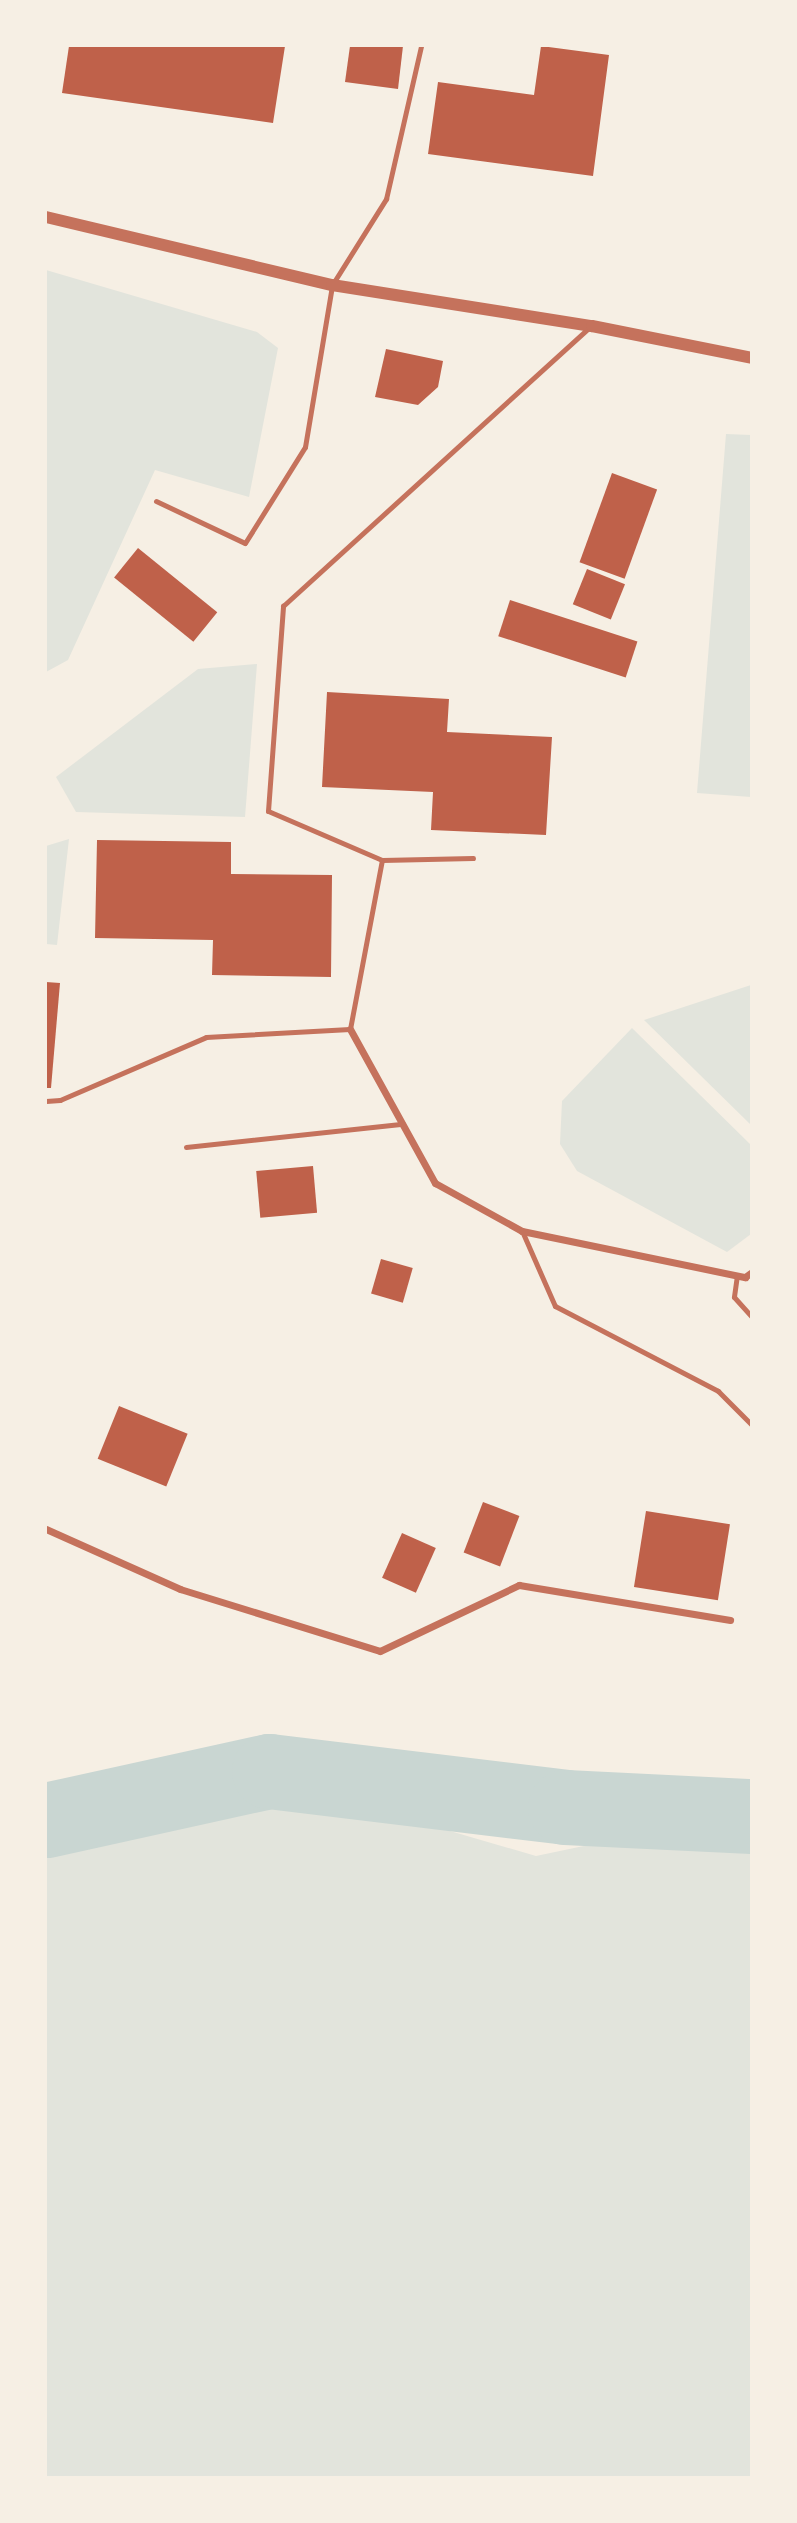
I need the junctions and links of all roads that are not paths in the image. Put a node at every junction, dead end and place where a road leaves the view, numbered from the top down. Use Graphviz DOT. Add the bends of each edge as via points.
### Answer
graph roads {
  1 [pos="421,46"];
  2 [pos="46,217"];
  3 [pos="332,285"];
  4 [pos="592,326"];
  5 [pos="751,359"];
  6 [pos="156,501"];
  7 [pos="473,858"];
  8 [pos="382,860"];
  9 [pos="350,1030"];
  10 [pos="46,1101"];
  11 [pos="402,1124"];
  12 [pos="186,1147"];
  13 [pos="522,1231"];
  14 [pos="751,1272"];
  15 [pos="737,1275"];
  16 [pos="751,1317"];
  17 [pos="751,1426"];
  18 [pos="46,1529"];
  19 [pos="730,1620"];
  1 -- 3 [label="lane" via="386,199"];
  2 -- 3 [label="street"];
  3 -- 4 [label="street"];
  3 -- 6 [label="lane" via="305,447 245,543"];
  4 -- 5 [label="street"];
  4 -- 8 [label="lane" via="283,606 268,811"];
  7 -- 8 [label="lane"];
  8 -- 9 [label="lane"];
  9 -- 10 [label="lane" via="206,1037 60,1100"];
  9 -- 11 [label="street"];
  11 -- 12 [label="lane"];
  11 -- 13 [label="street" via="435,1183"];
  13 -- 15 [label="street"];
  13 -- 17 [label="lane" via="555,1306 718,1391"];
  14 -- 15 [label="street" via="745,1277"];
  15 -- 16 [label="lane" via="734,1297"];
  18 -- 19 [label="street" via="180,1589 380,1651 519,1585"];
}
